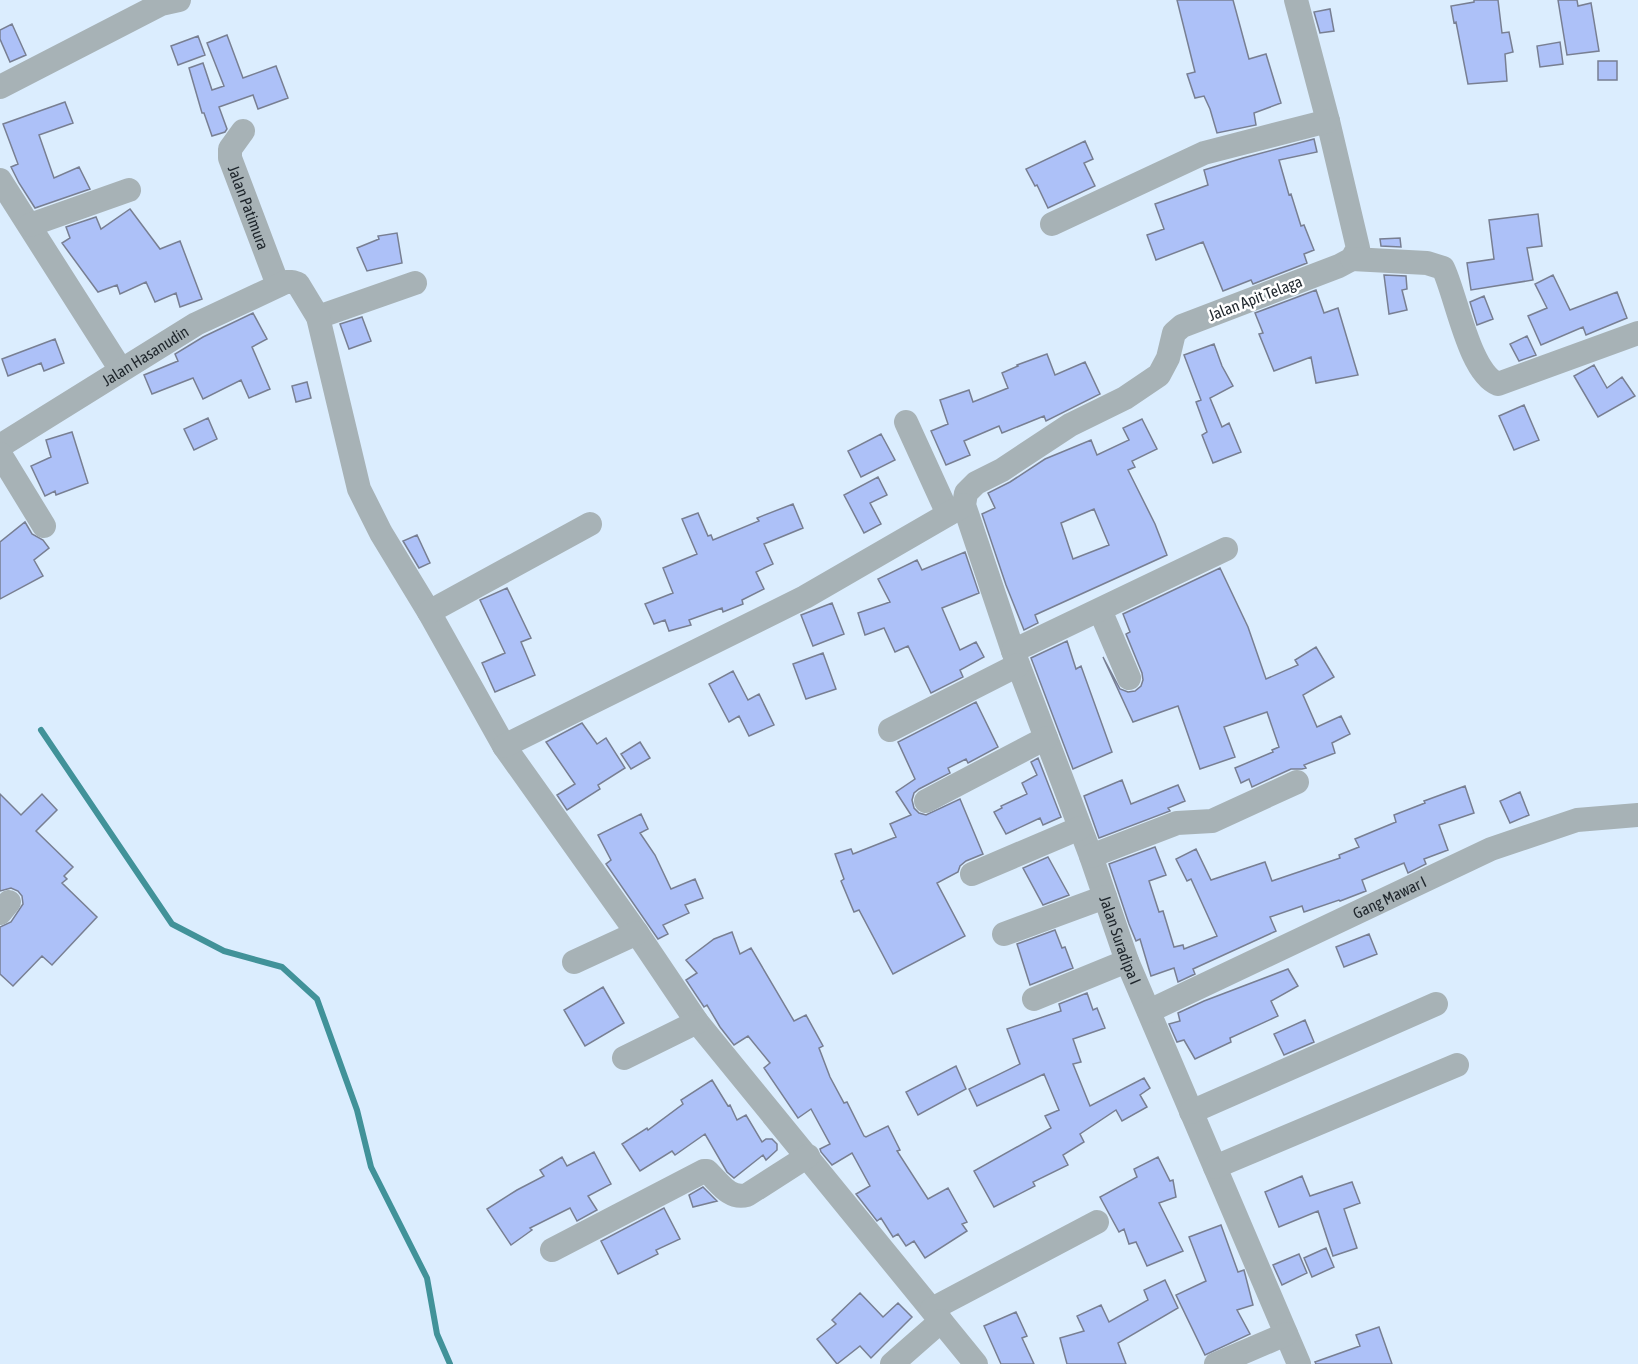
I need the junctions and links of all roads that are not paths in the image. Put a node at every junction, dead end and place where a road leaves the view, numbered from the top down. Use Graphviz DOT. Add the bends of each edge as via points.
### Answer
graph roads {
  1 [pos="179,0"];
  2 [pos="1296,0"];
  3 [pos="0,87"];
  4 [pos="1328,121"];
  5 [pos="243,131"];
  6 [pos="0,180"];
  7 [pos="129,190"];
  8 [pos="1052,224"];
  9 [pos="30,225"];
  10 [pos="1352,259"];
  11 [pos="415,283"];
  12 [pos="289,285"];
  13 [pos="318,317"];
  14 [pos="1638,333"];
  15 [pos="121,370"];
  16 [pos="906,422"];
  17 [pos="0,446"];
  18 [pos="0,454"];
  19 [pos="956,509"];
  20 [pos="590,524"];
  21 [pos="44,526"];
  22 [pos="1226,549"];
  23 [pos="1100,610"];
  24 [pos="429,612"];
  25 [pos="1015,658"];
  26 [pos="1129,678"];
  27 [pos="890,730"];
  28 [pos="1046,738"];
  29 [pos="504,746"];
  30 [pos="1297,782"];
  31 [pos="926,801"];
  32 [pos="1638,815"];
  33 [pos="1080,828"];
  34 [pos="1090,856"];
  35 [pos="972,874"];
  36 [pos="1105,897"];
  37 [pos="637,933"];
  38 [pos="1004,933"];
  39 [pos="1127,961"];
  40 [pos="574,962"];
  41 [pos="1034,999"];
  42 [pos="1436,1004"];
  43 [pos="1149,1011"];
  44 [pos="697,1023"];
  45 [pos="624,1058"];
  46 [pos="1457,1065"];
  47 [pos="1191,1112"];
  48 [pos="808,1156"];
  49 [pos="1215,1167"];
  50 [pos="1097,1222"];
  51 [pos="552,1250"];
  52 [pos="937,1315"];
  53 [pos="1286,1334"];
  54 [pos="892,1364"];
  55 [pos="976,1364"];
  56 [pos="1216,1364"];
  57 [pos="1299,1364"];
  1 -- 3 [label="street" via="160,4"];
  2 -- 4 [label="street"];
  4 -- 8 [label="street" via="1204,153"];
  4 -- 10 [label="street" via="1358,248"];
  5 -- 12 [label="street, Jalan Patimura" via="230,149 230,158"];
  6 -- 9 [label="street"];
  7 -- 9 [label="street"];
  9 -- 15 [label="street"];
  10 -- 14 [label="street" via="1426,263 1443,268 1480,368 1498,384"];
  10 -- 19 [label="street, Jalan Apit Telaga" via="1182,326 1174,333 1159,375 976,483"];
  11 -- 13 [label="street"];
  12 -- 13 [label="street, Jalan Patimura"];
  12 -- 15 [label="street, Jalan Hasanudin" via="196,324"];
  13 -- 24 [label="street, Jalan Patimura" via="359,489"];
  15 -- 17 [label="street, Jalan Hasanudin"];
  16 -- 19 [label="street, Jalan Suradipa I"];
  18 -- 21 [label="street"];
  19 -- 25 [label="street, Jalan Suradipa I"];
  19 -- 29 [label="street" via="805,597"];
  20 -- 24 [label="street"];
  22 -- 23 [label="street"];
  23 -- 25 [label="street"];
  23 -- 26 [label="street"];
  24 -- 29 [label="street, Jalan Patimura"];
  25 -- 27 [label="street"];
  25 -- 28 [label="street, Jalan Suradipa I"];
  28 -- 31 [label="street"];
  28 -- 33 [label="street, Jalan Suradipa I"];
  29 -- 37 [label="street, Jalan Patimura"];
  30 -- 34 [label="street" via="1212,821 1177,823"];
  32 -- 43 [label="street, Gang Mawar I" via="1577,820 1491,849"];
  33 -- 34 [label="street, Jalan Suradipa I"];
  33 -- 35 [label="street"];
  34 -- 36 [label="street, Jalan Suradipa I"];
  36 -- 38 [label="street"];
  36 -- 39 [label="street, Jalan Suradipa I"];
  37 -- 40 [label="street"];
  37 -- 44 [label="street, Jalan Patimura"];
  39 -- 41 [label="street"];
  39 -- 43 [label="street, Jalan Suradipa I"];
  42 -- 47 [label="street"];
  43 -- 47 [label="street, Jalan Suradipa I"];
  44 -- 45 [label="street"];
  44 -- 48 [label="street, Jalan Patimura"];
  46 -- 49 [label="street"];
  47 -- 49 [label="street, Jalan Suradipa I"];
  48 -- 51 [label="street" via="741,1197 734,1196 704,1172"];
  48 -- 52 [label="street, Jalan Patimura"];
  49 -- 53 [label="street, Jalan Suradipa I"];
  50 -- 52 [label="street"];
  52 -- 54 [label="street"];
  52 -- 55 [label="street, Jalan Patimura"];
  53 -- 56 [label="street"];
  53 -- 57 [label="street, Jalan Suradipa I"];
}
